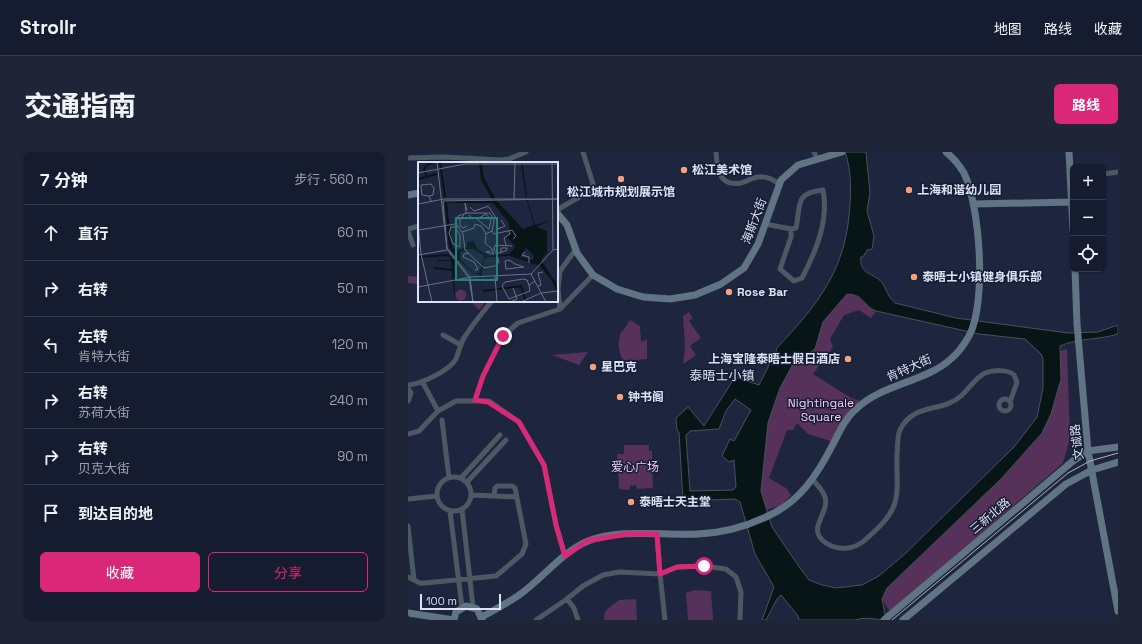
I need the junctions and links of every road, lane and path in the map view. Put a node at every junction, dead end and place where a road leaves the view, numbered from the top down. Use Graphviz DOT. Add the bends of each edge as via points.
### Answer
graph roads {
  1 [pos="526,152"];
  2 [pos="583,152"];
  3 [pos="716,152"];
  4 [pos="842,152"];
  5 [pos="946,152"];
  6 [pos="1069,152"];
  7 [pos="516,154"];
  8 [pos="816,156"];
  9 [pos="408,158"];
  10 [pos="468,161"];
  11 [pos="1070,164"];
  12 [pos="1118,172"];
  13 [pos="1106,174"];
  14 [pos="780,185"];
  15 [pos="418,193"];
  16 [pos="408,195"];
  17 [pos="1070,202"];
  18 [pos="973,204"];
  19 [pos="558,211"];
  20 [pos="558,213"];
  21 [pos="765,224"];
  22 [pos="418,226"];
  23 [pos="791,229"];
  24 [pos="408,230"];
  25 [pos="414,245"];
  26 [pos="576,249"];
  27 [pos="1075,272"];
  28 [pos="593,275"];
  29 [pos="491,302"];
  30 [pos="560,309"];
  31 [pos="443,335"];
  32 [pos="461,345"];
  33 [pos="422,381"];
  34 [pos="408,387"];
  35 [pos="475,400"];
  36 [pos="408,401"];
  37 [pos="1010,402"];
  38 [pos="438,411"];
  39 [pos="442,420"];
  40 [pos="408,434"];
  41 [pos="500,434"];
  42 [pos="506,440"];
  43 [pos="1118,447"];
  44 [pos="1088,451"];
  45 [pos="1118,462"];
  46 [pos="1092,470"];
  47 [pos="449,478"];
  48 [pos="461,478"];
  49 [pos="813,480"];
  50 [pos="467,482"];
  51 [pos="472,495"];
  52 [pos="437,496"];
  53 [pos="494,496"];
  54 [pos="517,497"];
  55 [pos="408,500"];
  56 [pos="462,509"];
  57 [pos="450,511"];
  58 [pos="408,526"];
  59 [pos="657,534"];
  60 [pos="565,556"];
  61 [pos="660,574"];
  62 [pos="408,577"];
  63 [pos="470,578"];
  64 [pos="414,580"];
  65 [pos="459,580"];
  66 [pos="567,599"];
  67 [pos="462,607"];
  68 [pos="473,607"];
  69 [pos="1118,610"];
  70 [pos="408,613"];
  71 [pos="482,618"];
  72 [pos="454,620"];
  73 [pos="536,620"];
  74 [pos="578,620"];
  75 [pos="665,620"];
  76 [pos="740,620"];
  77 [pos="884,620"];
  78 [pos="903,620"];
  1 -- 7 [label="street"];
  2 -- 19 [label="street" via="593,184 590,190"];
  3 -- 14 [label="street" via="718,174 724,180 742,183 759,176"];
  4 -- 8 [label="street, 海斯大街"];
  5 -- 18 [label="street, 肯特大街" via="963,172"];
  6 -- 11 [label="street"];
  7 -- 10 [label="street" via="502,160"];
  8 -- 14 [label="street, 海斯大街" via="798,165"];
  9 -- 10 [label="street"];
  12 -- 13 [label="street"];
  14 -- 21 [label="street, 海斯大街"];
  15 -- 16 [label="street"];
  17 -- 18 [label="street"];
  18 -- 49 [label="street, 肯特大街" via="979,269 978,305 970,335 952,358 932,371 878,393 854,410 843,423"];
  20 -- 26 [label="street, 海斯大街" via="567,225"];
  21 -- 23 [label="street"];
  21 -- 28 [label="street, 海斯大街" via="758,244 744,268 721,284 695,295 670,299 643,298 617,289"];
  22 -- 24 [label="street"];
  23 -- 23 [label="street" via="796,228 802,198 809,191 823,190 824,216 818,245 802,278 794,281 780,269 792,237"];
  24 -- 25 [label="street"];
  26 -- 28 [label="street, 海斯大街"];
  26 -- 30 [label="street" via="560,271"];
  27 -- 44 [label="street, 文诚路"];
  28 -- 30 [label="street"];
  29 -- 32 [label="street" via="476,319"];
  30 -- 35 [label="street" via="518,323 503,336 483,376"];
  31 -- 32 [label="street"];
  32 -- 33 [label="street" via="456,360 440,374"];
  33 -- 34 [label="street"];
  33 -- 38 [label="street"];
  34 -- 36 [label="street" via="411,396"];
  35 -- 38 [label="street" via="456,401"];
  35 -- 60 [label="street" via="488,402 519,422 544,465"];
  37 -- 49 [label="street" via="1017,382 1014,375 1004,370 985,373 961,396 947,404 929,407 909,417 900,431 893,509 859,546 837,548 825,542 818,532 816,526 825,510 826,497"];
  38 -- 40 [label="street" via="419,431"];
  39 -- 47 [label="street"];
  41 -- 48 [label="street"];
  42 -- 50 [label="street"];
  43 -- 44 [label="street, 三新北路"];
  44 -- 46 [label="street, 文诚路"];
  44 -- 77 [label="street, 三新北路" via="1057,473"];
  45 -- 46 [label="street, 三新北路"];
  46 -- 69 [label="street, 文诚路"];
  46 -- 78 [label="street, 三新北路" via="1066,484"];
  47 -- 48 [label="street"];
  47 -- 52 [label="street" via="440,485"];
  48 -- 50 [label="street"];
  49 -- 59 [label="street, 肯特大街" via="804,492 771,515 743,525 721,532"];
  50 -- 51 [label="street"];
  51 -- 53 [label="street"];
  51 -- 56 [label="street" via="469,503"];
  52 -- 55 [label="street"];
  52 -- 57 [label="street" via="442,506"];
  53 -- 54 [label="street"];
  53 -- 54 [label="street" via="497,486 512,486"];
  54 -- 63 [label="street" via="526,544 522,554 496,576"];
  56 -- 57 [label="street"];
  56 -- 63 [label="street"];
  57 -- 65 [label="street"];
  58 -- 64 [label="street"];
  59 -- 60 [label="street" via="626,534 587,541"];
  59 -- 61 [label="street"];
  60 -- 71 [label="street" via="520,595"];
  61 -- 66 [label="street" via="619,572 604,575 583,586"];
  61 -- 75 [label="street"];
  61 -- 76 [label="street" via="677,567 704,566 726,569 736,577 741,592"];
  62 -- 64 [label="street"];
  63 -- 65 [label="street"];
  63 -- 68 [label="street"];
  64 -- 65 [label="street" via="425,583"];
  65 -- 67 [label="street"];
  66 -- 73 [label="street"];
  66 -- 74 [label="street" via="574,608"];
  67 -- 68 [label="street"];
  67 -- 72 [label="street" via="456,612"];
  68 -- 71 [label="street"];
  70 -- 72 [label="street"];
}
